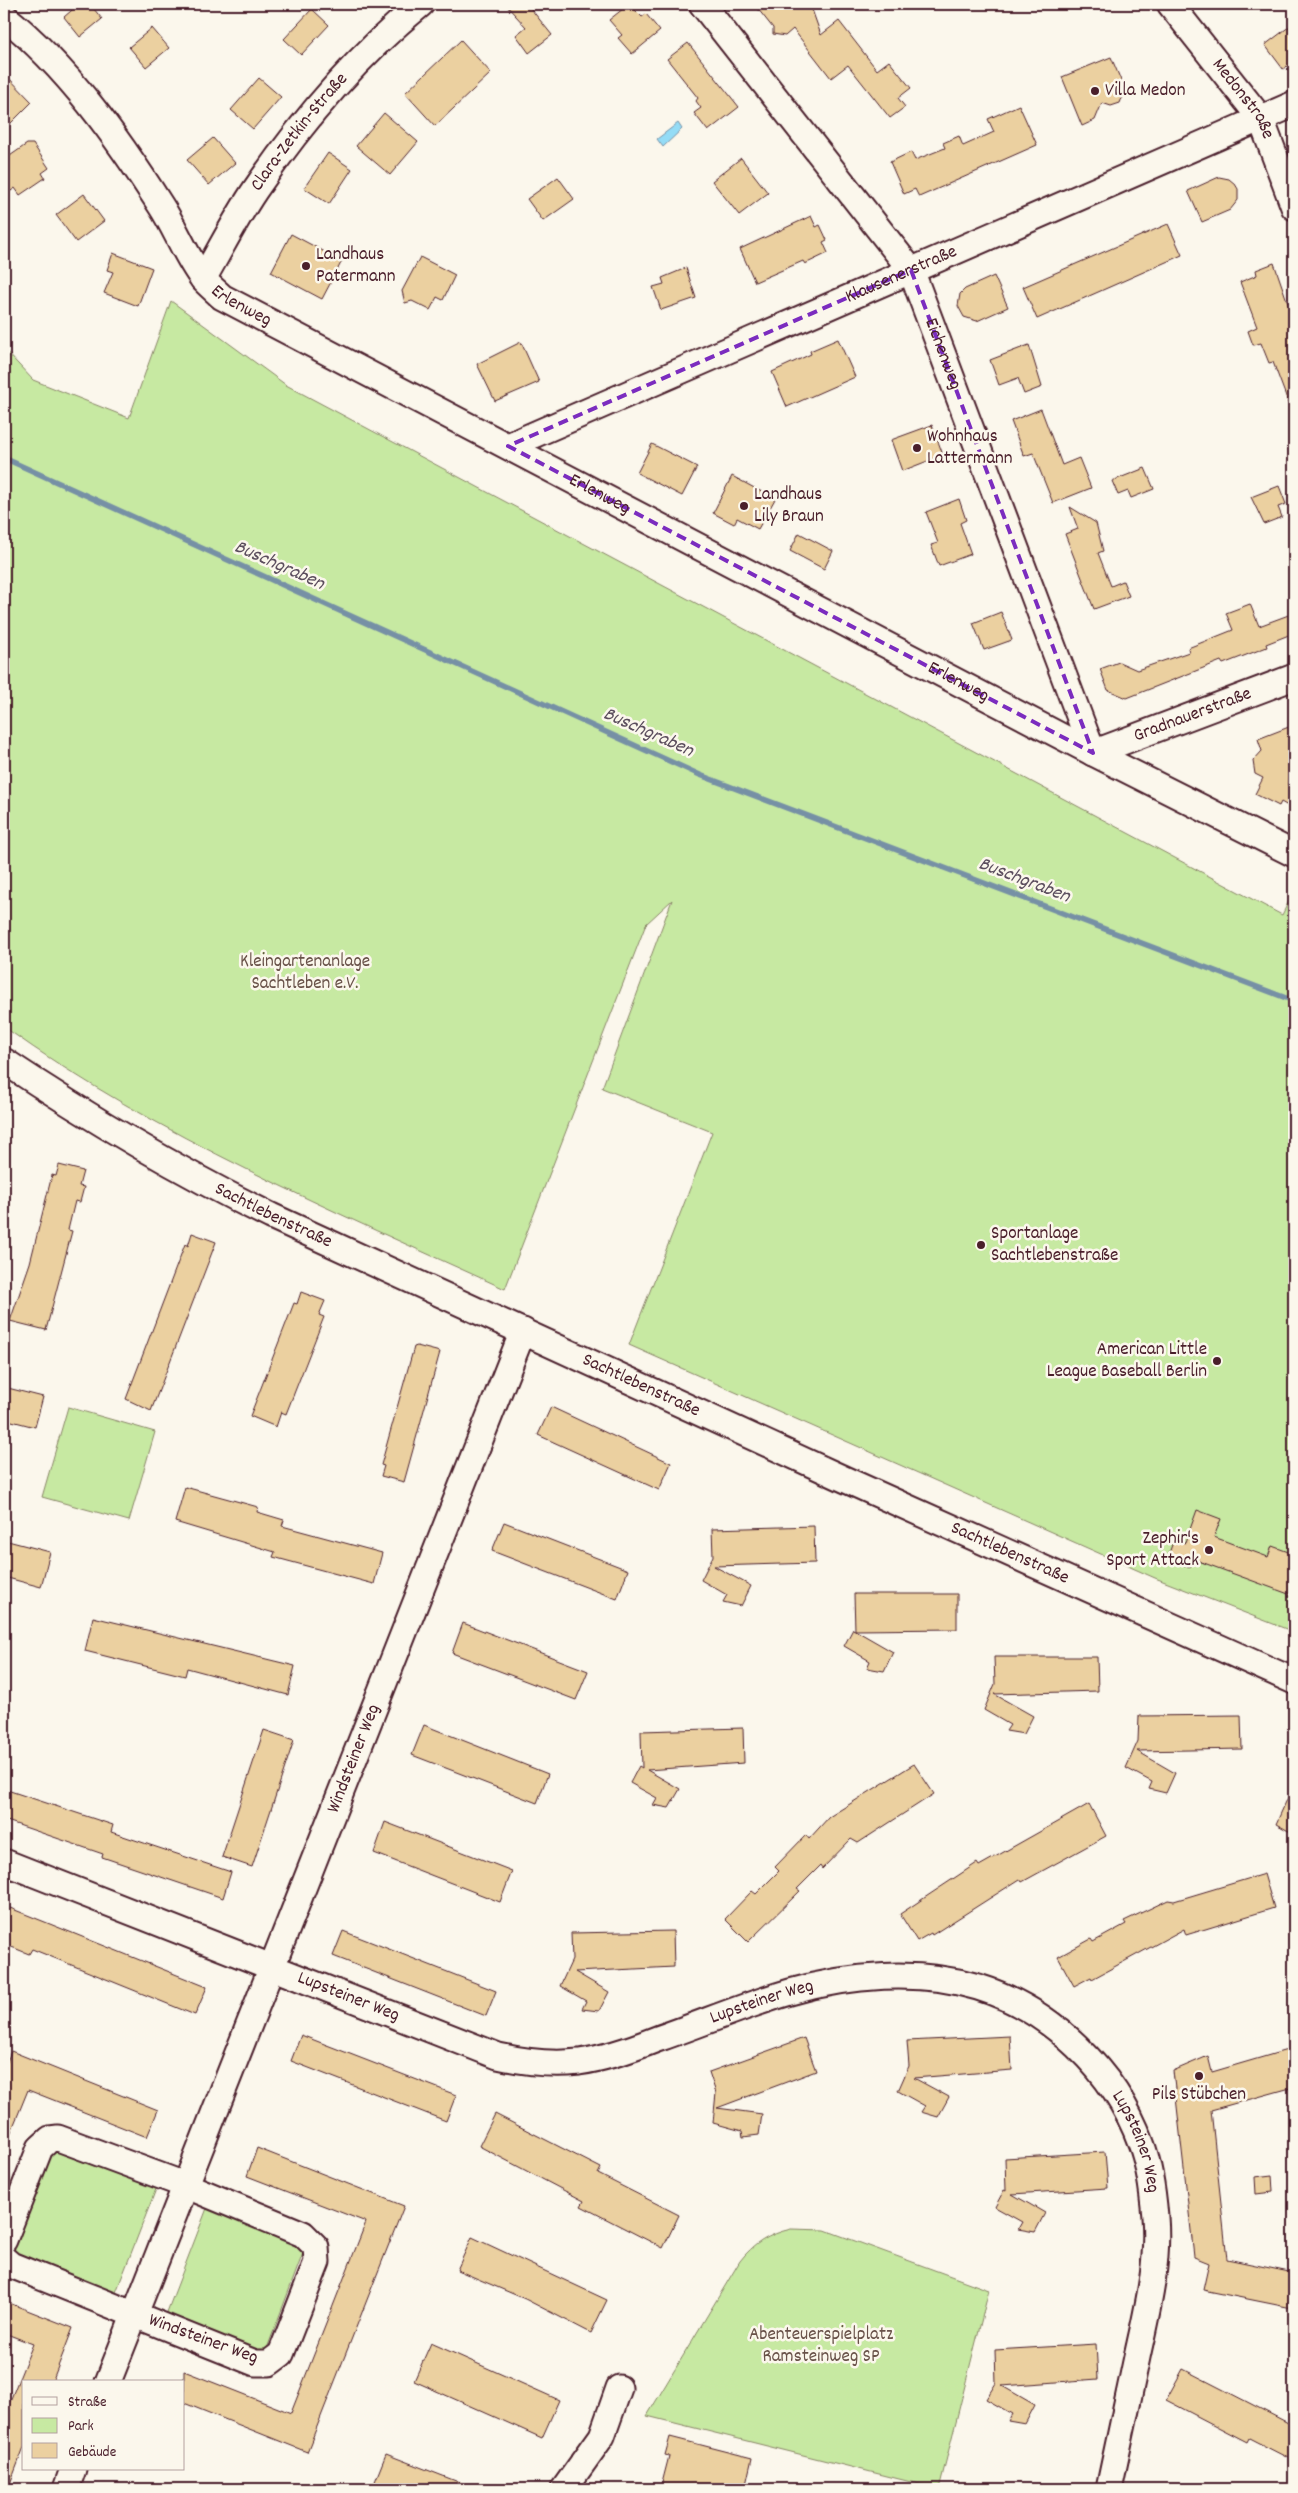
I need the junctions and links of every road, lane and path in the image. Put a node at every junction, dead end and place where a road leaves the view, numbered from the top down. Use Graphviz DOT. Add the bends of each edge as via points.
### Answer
graph roads {
  1 [pos="421,4"];
  2 [pos="702,4"];
  3 [pos="1170,4"];
  4 [pos="4,16"];
  5 [pos="1294,104"];
  6 [pos="1261,119"];
  7 [pos="1294,207"];
  8 [pos="911,270"];
  9 [pos="203,279"];
  10 [pos="508,446"];
  11 [pos="1294,677"];
  12 [pos="1093,753"];
  13 [pos="1294,854"];
  14 [pos="4,1061"];
  15 [pos="523,1331"];
  16 [pos="1294,1681"];
  17 [pos="4,1862"];
  18 [pos="272,1967"];
  19 [pos="185,2185"];
  20 [pos="4,2240"];
  21 [pos="4,2259"];
  22 [pos="134,2316"];
  23 [pos="109,2380"];
  24 [pos="619,2388"];
  25 [pos="73,2470"];
  26 [pos="66,2489"];
  27 [pos="564,2489"];
  28 [pos="1109,2489"];
  1 -- 9 [label="street, Clara-Zetkin-Straße" via="386,32 327,94 254,191"];
  2 -- 8 [label="street, Eichenweg"];
  3 -- 6 [label="street, Medonstraße"];
  4 -- 9 [label="street, Erlenweg" via="64,74 106,125 162,206"];
  5 -- 6 [label="street, Klausenerstraße"];
  6 -- 7 [label="street, Medonstraße"];
  6 -- 8 [label="street, Klausenerstraße"];
  8 -- 10 [label="street, Klausenerstraße"];
  8 -- 12 [label="street, Eichenweg"];
  9 -- 10 [label="street, Erlenweg" via="222,297"];
  10 -- 12 [label="street, Erlenweg"];
  11 -- 12 [label="street, Gradnauerstraße"];
  12 -- 13 [label="street, Erlenweg"];
  14 -- 15 [label="street, Sachtlebenstraße" via="196,1179"];
  15 -- 16 [label="street, Sachtlebenstraße"];
  15 -- 18 [label="street, Windsteiner Weg"];
  17 -- 18 [label="street, Lupsteiner Weg"];
  18 -- 19 [label="street, Windsteiner Weg"];
  18 -- 28 [label="street, Lupsteiner Weg" via="498,2056 537,2063 602,2058 790,1992 852,1979 902,1977 959,1982 998,1995 1037,2015 1075,2044 1109,2085 1136,2129 1152,2186 1155,2257 1146,2317"];
  19 -- 20 [label="street, Windsteiner Weg" via="58,2138 50,2139 40,2148"];
  19 -- 22 [label="street, Windsteiner Weg"];
  19 -- 22 [label="street, Windsteiner Weg" via="303,2234 316,2247 317,2262 281,2354 269,2362 255,2363"];
  21 -- 22 [label="street, Windsteiner Weg" via="11,2265"];
  22 -- 23 [label="street, Windsteiner Weg"];
  24 -- 27 [label="street" via="602,2436"];
  25 -- 26 [label="street"];
}
